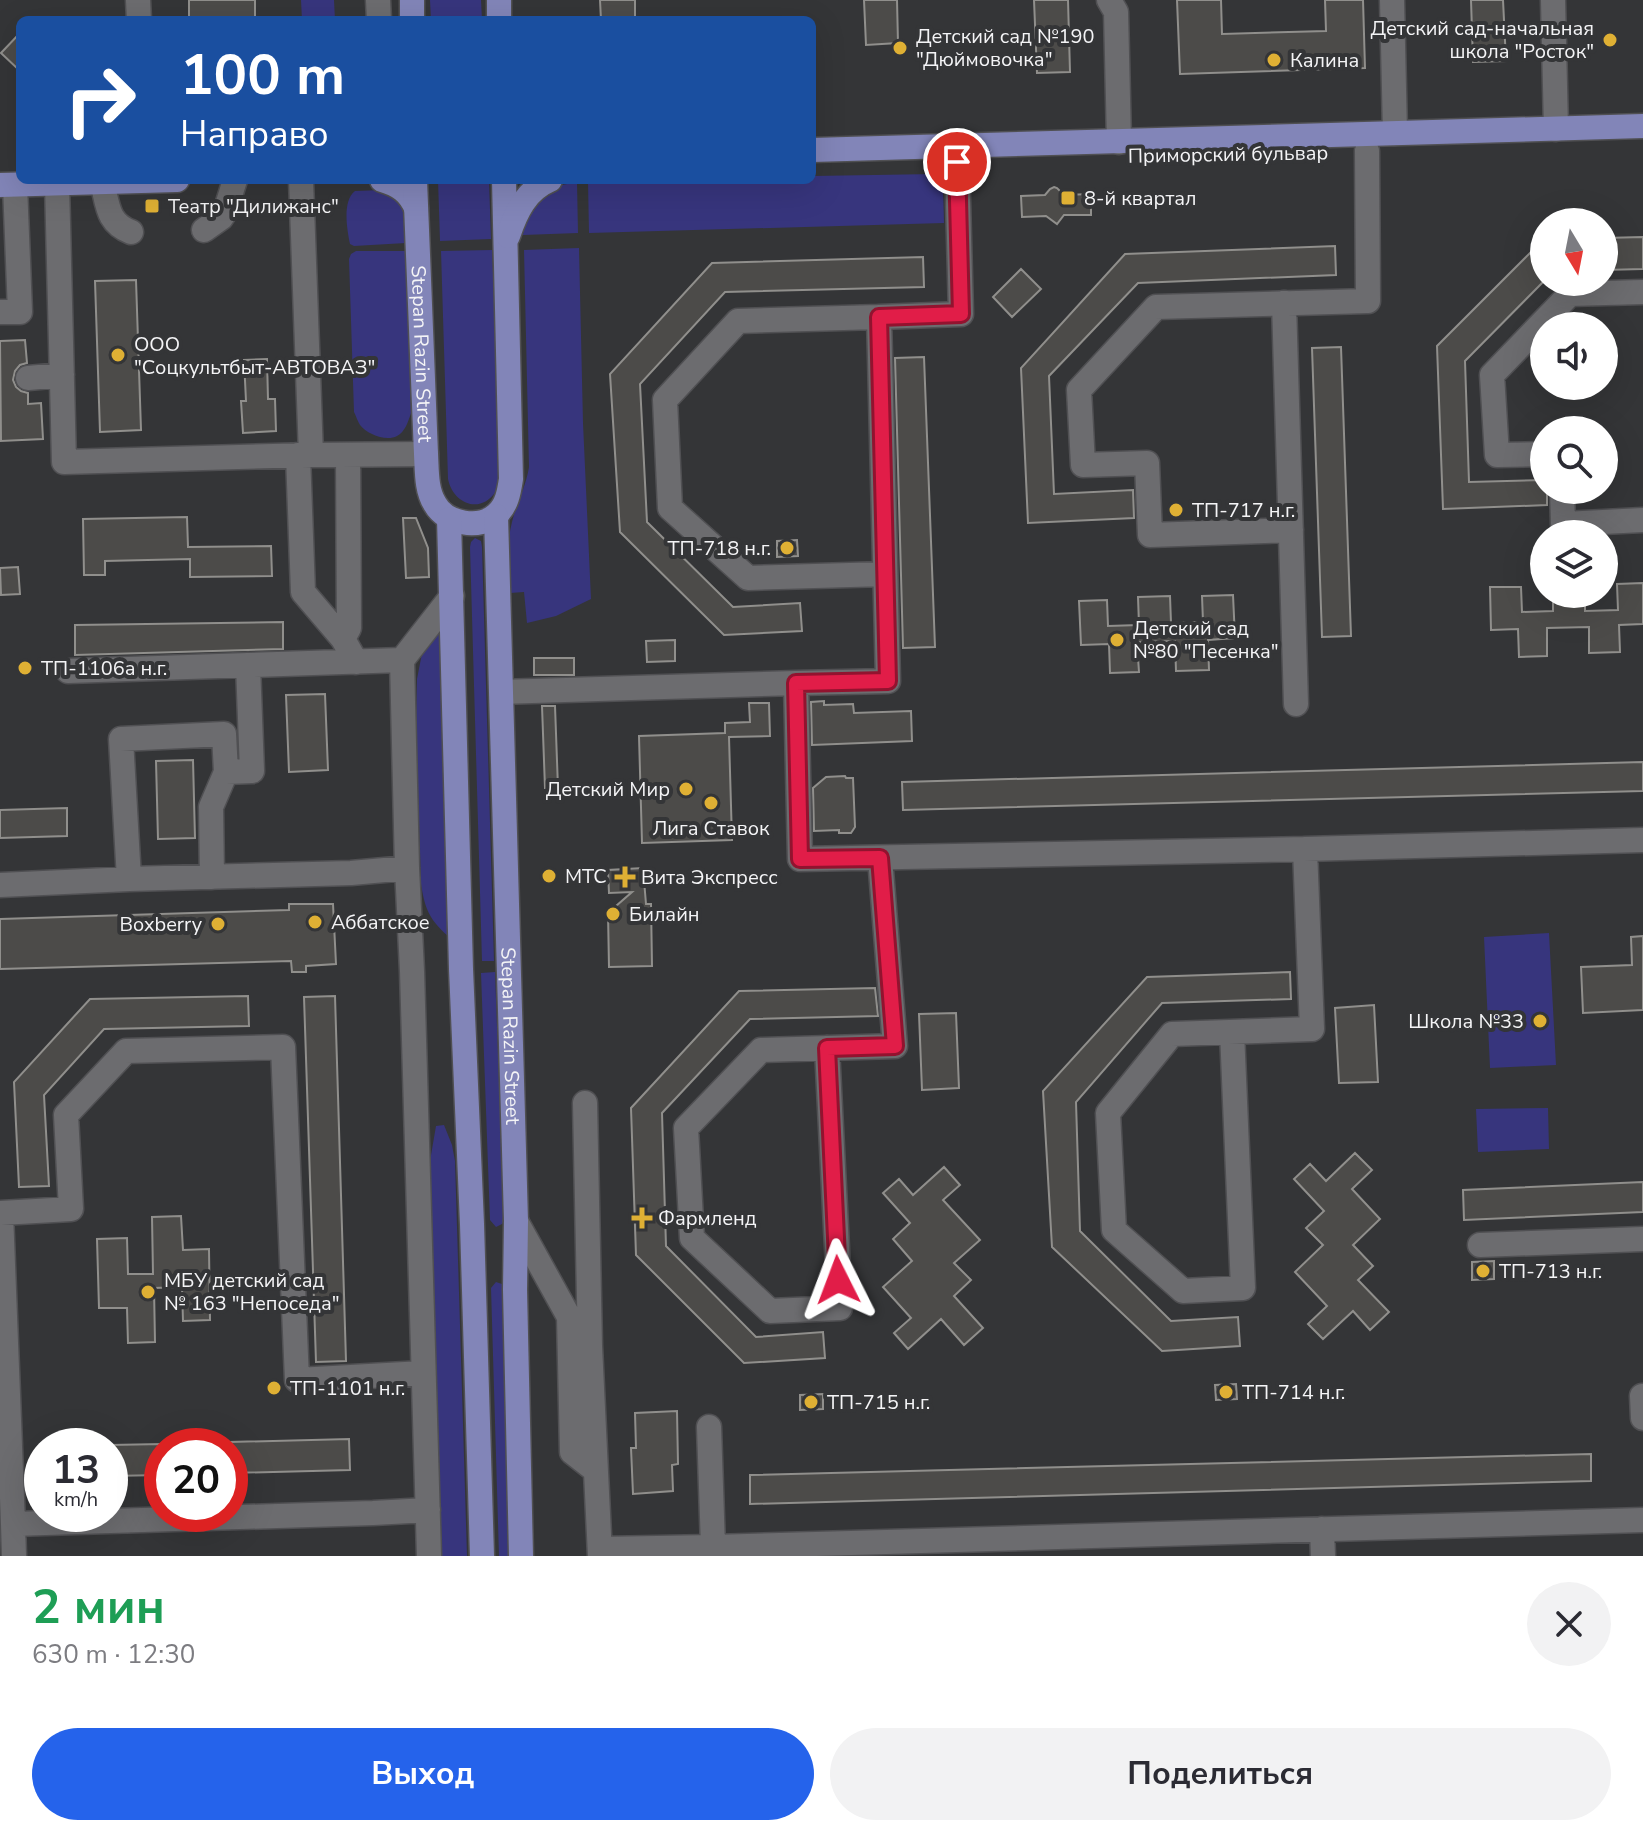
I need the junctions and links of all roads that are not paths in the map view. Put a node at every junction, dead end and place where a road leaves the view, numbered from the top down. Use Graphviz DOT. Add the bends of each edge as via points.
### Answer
graph roads {
  1 [pos="1109,0"];
  2 [pos="1392,0"];
  3 [pos="1553,0"];
  4 [pos="1643,126"];
  5 [pos="1556,129"];
  6 [pos="1395,133"];
  7 [pos="1119,142"];
  8 [pos="1643,142"];
  9 [pos="816,150"];
  10 [pos="1367,151"];
  11 [pos="957,162"];
  12 [pos="816,166"];
  13 [pos="57,184"];
  14 [pos="103,184"];
  15 [pos="234,184"];
  16 [pos="301,184"];
  17 [pos="395,184"];
  18 [pos="415,184"];
  19 [pos="504,184"];
  20 [pos="541,184"];
  21 [pos="8,185"];
  22 [pos="416,208"];
  23 [pos="204,230"];
  24 [pos="131,232"];
  25 [pos="505,246"];
  26 [pos="1643,292"];
  27 [pos="1284,303"];
  28 [pos="0,312"];
  29 [pos="879,317"];
  30 [pos="62,375"];
  31 [pos="28,378"];
  32 [pos="426,454"];
  33 [pos="1530,454"];
  34 [pos="305,455"];
  35 [pos="348,455"];
  36 [pos="1562,504"];
  37 [pos="496,516"];
  38 [pos="449,519"];
  39 [pos="1643,520"];
  40 [pos="1291,530"];
  41 [pos="885,574"];
  42 [pos="452,596"];
  43 [pos="343,639"];
  44 [pos="402,660"];
  45 [pos="356,662"];
  46 [pos="248,665"];
  47 [pos="68,671"];
  48 [pos="796,683"];
  49 [pos="502,692"];
  50 [pos="1296,704"];
  51 [pos="226,772"];
  52 [pos="1643,840"];
  53 [pos="1305,849"];
  54 [pos="880,858"];
  55 [pos="407,868"];
  56 [pos="212,877"];
  57 [pos="129,879"];
  58 [pos="0,885"];
  59 [pos="1232,1032"];
  60 [pos="827,1048"];
  61 [pos="585,1103"];
  62 [pos="516,1221"];
  63 [pos="472,1224"];
  64 [pos="1643,1239"];
  65 [pos="1480,1245"];
  66 [pos="474,1290"];
  67 [pos="515,1290"];
  68 [pos="569,1317"];
  69 [pos="590,1346"];
  70 [pos="423,1373"];
  71 [pos="1643,1396"];
  72 [pos="1643,1418"];
  73 [pos="709,1427"];
  74 [pos="595,1470"];
  75 [pos="428,1510"];
  76 [pos="1643,1520"];
  77 [pos="13,1524"];
  78 [pos="1322,1529"];
  79 [pos="713,1547"];
  80 [pos="910,1549"];
  81 [pos="600,1552"];
  82 [pos="14,1556"];
  83 [pos="429,1556"];
  84 [pos="482,1556"];
  85 [pos="521,1556"];
  86 [pos="1323,1556"];
  1 -- 7 [label="lane" via="1116,12"];
  2 -- 6 [label="lane"];
  3 -- 5 [label="lane"];
  4 -- 5 [label="main road"];
  5 -- 6 [label="main road"];
  6 -- 7 [label="main road"];
  7 -- 9 [label="main road"];
  8 -- 10 [label="main road, Приморский бульвар"];
  10 -- 11 [label="main road, Приморский бульвар"];
  10 -- 27 [label="lane" via="1368,301"];
  11 -- 12 [label="main road, Приморский бульвар"];
  11 -- 29 [label="lane" via="961,314"];
  13 -- 21 [label="main road"];
  13 -- 30 [label="lane"];
  14 -- 24 [label="lane" via="113,221"];
  15 -- 23 [label="lane" via="225,212"];
  16 -- 34 [label="lane"];
  17 -- 22 [label="main road"];
  18 -- 22 [label="main road, Stepan Razin Street"];
  19 -- 25 [label="main road, Stepan Razin Street"];
  20 -- 25 [label="main road" via="515,214"];
  21 -- 28 [label="lane" via="20,312"];
  22 -- 32 [label="main road, Stepan Razin Street"];
  25 -- 37 [label="main road, Stepan Razin Street" via="511,479 507,500"];
  26 -- 33 [label="lane" via="1570,294 1492,375 1497,455"];
  27 -- 40 [label="lane"];
  27 -- 40 [label="lane" via="1156,307 1079,390 1083,465 1147,463 1150,535"];
  29 -- 41 [label="lane"];
  29 -- 41 [label="lane" via="738,321 665,400 670,508 748,578"];
  30 -- 31 [label="lane"];
  30 -- 34 [label="lane" via="64,462"];
  32 -- 35 [label="lane"];
  32 -- 38 [label="main road, Stepan Razin Street" via="429,490"];
  34 -- 35 [label="lane"];
  34 -- 43 [label="lane" via="303,592"];
  35 -- 43 [label="lane" via="349,628"];
  36 -- 39 [label="lane" via="1563,524"];
  37 -- 38 [label="main road" via="481,522"];
  37 -- 49 [label="main road, Stepan Razin Street"];
  38 -- 42 [label="main road, Stepan Razin Street"];
  40 -- 50 [label="lane"];
  41 -- 48 [label="lane" via="888,681"];
  42 -- 44 [label="lane"];
  42 -- 63 [label="main road, Stepan Razin Street"];
  43 -- 45 [label="lane"];
  44 -- 45 [label="lane"];
  44 -- 55 [label="lane"];
  45 -- 46 [label="lane"];
  46 -- 47 [label="lane"];
  46 -- 51 [label="lane" via="252,771"];
  48 -- 49 [label="lane"];
  48 -- 54 [label="lane" via="800,859"];
  49 -- 62 [label="main road, Stepan Razin Street"];
  51 -- 56 [label="lane" via="211,807"];
  51 -- 57 [label="lane" via="224,734 121,739"];
  52 -- 53 [label="lane"];
  53 -- 54 [label="lane"];
  53 -- 59 [label="lane" via="1312,1029"];
  54 -- 60 [label="lane" via="895,1046"];
  55 -- 56 [label="lane"];
  55 -- 70 [label="lane"];
  56 -- 57 [label="lane"];
  57 -- 58 [label="lane"];
  59 -- 59 [label="lane" via="1172,1034 1108,1113 1114,1230 1183,1291 1243,1288"];
  60 -- 60 [label="lane" via="761,1050 686,1128 692,1238 770,1311 840,1308"];
  61 -- 69 [label="lane"];
  62 -- 63 [label="main road" via="487,1235"];
  62 -- 67 [label="main road, Stepan Razin Street"];
  62 -- 68 [label="lane"];
  63 -- 66 [label="main road, Stepan Razin Street"];
  64 -- 65 [label="lane"];
  66 -- 67 [label="main road" via="494,1275 508,1278"];
  66 -- 84 [label="main road, Stepan Razin Street"];
  67 -- 85 [label="main road, Stepan Razin Street"];
  68 -- 69 [label="lane"];
  68 -- 74 [label="lane" via="572,1452"];
  69 -- 74 [label="lane"];
  70 -- 75 [label="lane"];
  70 -- 77 [label="lane" via="297,1380 283,1047 126,1051 66,1115 71,1209 1,1213"];
  71 -- 72 [label="lane"];
  73 -- 79 [label="lane"];
  74 -- 81 [label="lane"];
  75 -- 77 [label="lane"];
  75 -- 83 [label="lane"];
  76 -- 78 [label="lane"];
  77 -- 82 [label="lane"];
  78 -- 80 [label="lane"];
  78 -- 86 [label="lane"];
  79 -- 80 [label="lane"];
  79 -- 81 [label="lane"];
}
